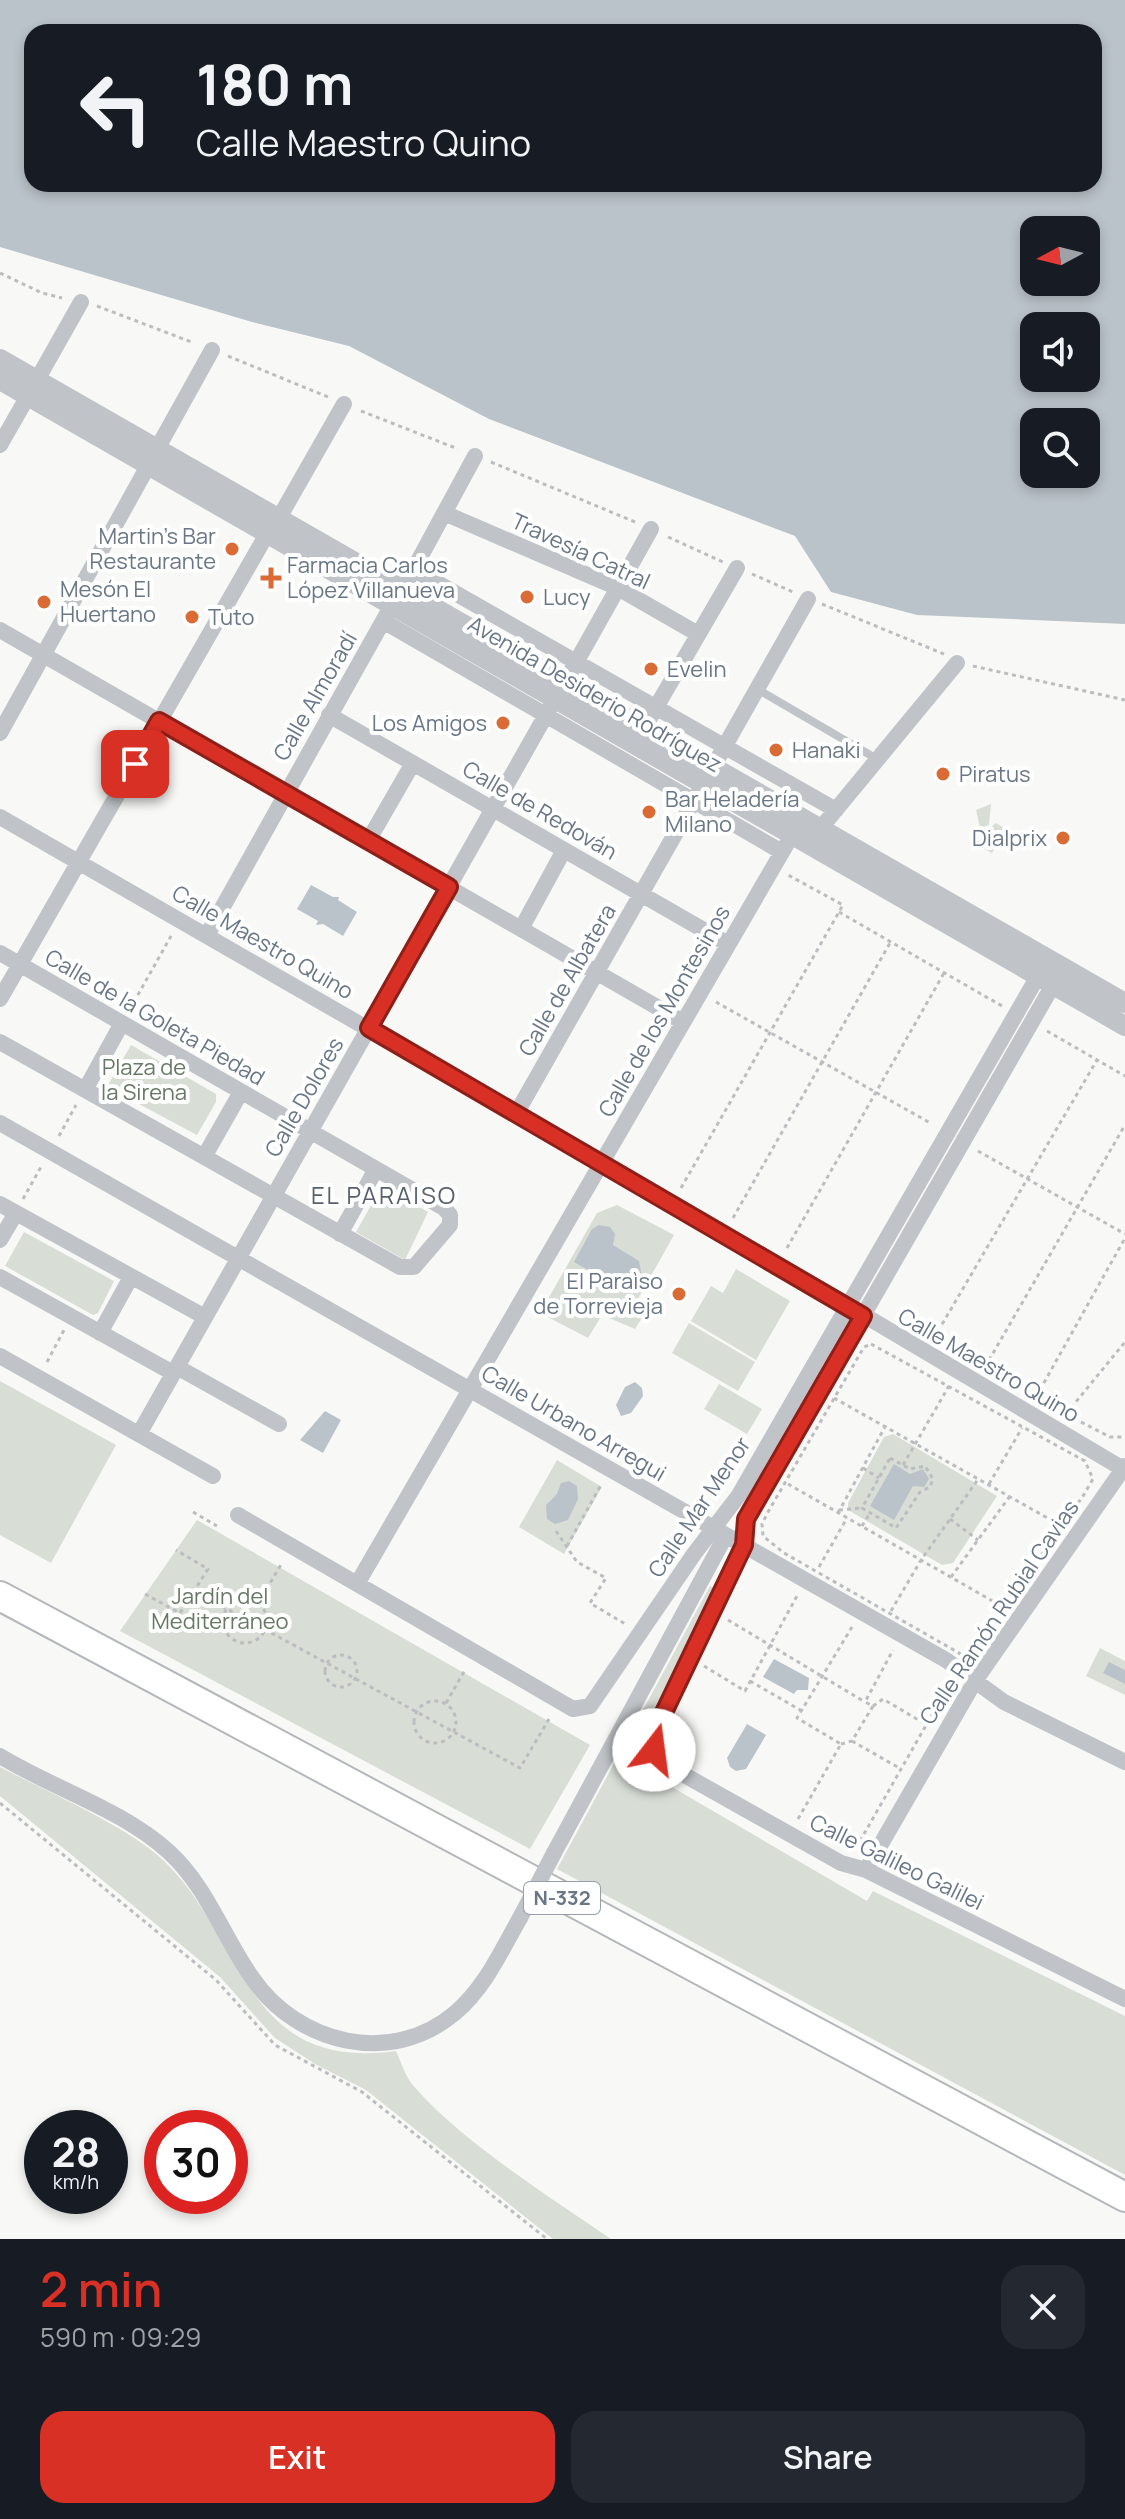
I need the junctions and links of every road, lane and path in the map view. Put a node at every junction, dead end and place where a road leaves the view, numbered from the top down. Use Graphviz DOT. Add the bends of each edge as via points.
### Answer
graph roads {
  1 [pos="0,273"];
  2 [pos="85,303"];
  3 [pos="212,350"];
  4 [pos="0,359"];
  5 [pos="0,380"];
  6 [pos="32,388"];
  7 [pos="344,404"];
  8 [pos="0,445"];
  9 [pos="475,456"];
  10 [pos="153,457"];
  11 [pos="444,513"];
  12 [pos="273,526"];
  13 [pos="651,529"];
  14 [pos="737,568"];
  15 [pos="413,569"];
  16 [pos="618,588"];
  17 [pos="808,599"];
  18 [pos="392,605"];
  19 [pos="0,630"];
  20 [pos="698,634"];
  21 [pos="44,655"];
  22 [pos="576,662"];
  23 [pos="957,663"];
  24 [pos="757,689"];
  25 [pos="555,699"];
  26 [pos="1125,700"];
  27 [pos="656,707"];
  28 [pos="329,715"];
  29 [pos="159,721"];
  30 [pos="644,728"];
  31 [pos="0,733"];
  32 [pos="725,746"];
  33 [pos="878,759"];
  34 [pos="413,763"];
  35 [pos="703,784"];
  36 [pos="285,794"];
  37 [pos="493,809"];
  38 [pos="836,810"];
  39 [pos="0,817"];
  40 [pos="820,829"];
  41 [pos="368,841"];
  42 [pos="787,843"];
  43 [pos="564,850"];
  44 [pos="79,862"];
  45 [pos="786,874"];
  46 [pos="449,887"];
  47 [pos="641,894"];
  48 [pos="839,912"];
  49 [pos="521,929"];
  50 [pos="173,933"];
  51 [pos="207,935"];
  52 [pos="890,942"];
  53 [pos="728,944"];
  54 [pos="0,953"];
  55 [pos="20,965"];
  56 [pos="597,972"];
  57 [pos="944,973"];
  58 [pos="1046,980"];
  59 [pos="0,999"];
  60 [pos="713,1000"];
  61 [pos="1125,1003"];
  62 [pos="997,1017"];
  63 [pos="683,1022"];
  64 [pos="122,1023"];
  65 [pos="1046,1023"];
  66 [pos="1125,1026"];
  67 [pos="369,1028"];
  68 [pos="770,1032"];
  69 [pos="0,1042"];
  70 [pos="1097,1060"];
  71 [pos="822,1062"];
  72 [pos="1125,1076"];
  73 [pos="85,1090"];
  74 [pos="241,1092"];
  75 [pos="876,1093"];
  76 [pos="516,1114"];
  77 [pos="0,1123"];
  78 [pos="1125,1125"];
  79 [pos="934,1126"];
  80 [pos="310,1131"];
  81 [pos="975,1149"];
  82 [pos="204,1157"];
  83 [pos="601,1163"];
  84 [pos="376,1169"];
  85 [pos="1029,1180"];
  86 [pos="670,1186"];
  87 [pos="274,1196"];
  88 [pos="0,1204"];
  89 [pos="1077,1207"];
  90 [pos="16,1213"];
  91 [pos="731,1221"];
  92 [pos="340,1234"];
  93 [pos="1125,1236"];
  94 [pos="0,1240"];
  95 [pos="785,1251"];
  96 [pos="238,1258"];
  97 [pos="0,1277"];
  98 [pos="131,1277"];
  99 [pos="856,1311"];
  100 [pos="72,1317"];
  101 [pos="205,1317"];
  102 [pos="100,1333"];
  103 [pos="924,1333"];
  104 [pos="1125,1342"];
  105 [pos="0,1356"];
  106 [pos="972,1360"];
  107 [pos="45,1365"];
  108 [pos="985,1367"];
  109 [pos="175,1370"];
  110 [pos="997,1374"];
  111 [pos="949,1386"];
  112 [pos="469,1389"];
  113 [pos="834,1398"];
  114 [pos="1045,1401"];
  115 [pos="1056,1407"];
  116 [pos="1066,1414"];
  117 [pos="279,1424"];
  118 [pos="886,1425"];
  119 [pos="1022,1427"];
  120 [pos="139,1434"];
  121 [pos="1125,1437"];
  122 [pos="916,1441"];
  123 [pos="903,1465"];
  124 [pos="863,1468"];
  125 [pos="1124,1468"];
  126 [pos="213,1476"];
  127 [pos="879,1478"];
  128 [pos="979,1478"];
  129 [pos="604,1481"];
  130 [pos="786,1483"];
  131 [pos="989,1484"];
  132 [pos="1010,1496"];
  133 [pos="862,1508"];
  134 [pos="193,1512"];
  135 [pos="838,1512"];
  136 [pos="870,1513"];
  137 [pos="238,1515"];
  138 [pos="847,1518"];
  139 [pos="950,1519"];
  140 [pos="1060,1525"];
  141 [pos="217,1526"];
  142 [pos="862,1526"];
  143 [pos="556,1531"];
  144 [pos="720,1532"];
  145 [pos="978,1540"];
  146 [pos="744,1545"];
  147 [pos="567,1546"];
  148 [pos="176,1550"];
  149 [pos="921,1560"];
  150 [pos="282,1563"];
  151 [pos="818,1570"];
  152 [pos="951,1577"];
  153 [pos="357,1584"];
  154 [pos="194,1591"];
  155 [pos="145,1594"];
  156 [pos="798,1594"];
  157 [pos="0,1596"];
  158 [pos="258,1603"];
  159 [pos="1003,1607"];
  160 [pos="227,1609"];
  161 [pos="713,1611"];
  162 [pos="891,1612"];
  163 [pos="630,1627"];
  164 [pos="266,1630"];
  165 [pos="863,1632"];
  166 [pos="771,1644"];
  167 [pos="885,1645"];
  168 [pos="690,1659"];
  169 [pos="327,1663"];
  170 [pos="465,1670"];
  171 [pos="822,1677"];
  172 [pos="356,1679"];
  173 [pos="750,1681"];
  174 [pos="975,1681"];
  175 [pos="948,1682"];
  176 [pos="865,1702"];
  177 [pos="446,1703"];
  178 [pos="873,1706"];
  179 [pos="802,1711"];
  180 [pos="416,1712"];
  181 [pos="549,1719"];
  182 [pos="927,1725"];
  183 [pos="454,1732"];
  184 [pos="852,1741"];
  185 [pos="841,1744"];
  186 [pos="656,1755"];
  187 [pos="0,1756"];
  188 [pos="1125,1762"];
  189 [pos="902,1769"];
  190 [pos="785,1812"];
  191 [pos="851,1850"];
  192 [pos="866,1870"];
  193 [pos="1125,1999"];
  194 [pos="1125,2197"];
  1 -- 2 [label="path" via="42,293"];
  2 -- 3 [label="path"];
  2 -- 6 [label="street"];
  3 -- 7 [label="path"];
  3 -- 10 [label="street"];
  4 -- 6 [label="street, Avenida Desiderio Rodríguez"];
  5 -- 6 [label="street, Avenida Desiderio Rodríguez"];
  6 -- 8 [label="street"];
  6 -- 10 [label="street, Avenida Desiderio Rodríguez"];
  7 -- 9 [label="path"];
  7 -- 12 [label="street"];
  9 -- 11 [label="street, Calle Almoradí"];
  9 -- 13 [label="path"];
  10 -- 12 [label="street, Avenida Desiderio Rodríguez"];
  10 -- 21 [label="street"];
  11 -- 15 [label="street, Calle Almoradí"];
  11 -- 16 [label="street, Travesía Catral"];
  12 -- 18 [label="street, Avenida Desiderio Rodríguez"];
  12 -- 29 [label="street"];
  13 -- 14 [label="path"];
  13 -- 16 [label="street, Calle Dolores"];
  14 -- 17 [label="path"];
  14 -- 20 [label="street"];
  15 -- 18 [label="street, Calle Almoradí"];
  15 -- 22 [label="street, Avenida Desiderio Rodríguez"];
  16 -- 20 [label="street, Travesía Catral"];
  16 -- 22 [label="street, Calle Dolores"];
  17 -- 23 [label="path" via="941,651"];
  17 -- 24 [label="street, Calle de Albatera"];
  18 -- 25 [label="street, Avenida Desiderio Rodríguez"];
  18 -- 25 [label="street, Avenida Desiderio Rodríguez"];
  18 -- 28 [label="street, Calle Almoradí"];
  19 -- 21 [label="street"];
  20 -- 27 [label="street"];
  21 -- 29 [label="street"];
  21 -- 31 [label="street"];
  22 -- 25 [label="street, Calle Dolores"];
  22 -- 27 [label="street, Avenida Desiderio Rodríguez"];
  23 -- 26 [label="path"];
  23 -- 33 [label="street"];
  24 -- 32 [label="street, Calle de Albatera"];
  24 -- 33 [label="lane"];
  25 -- 30 [label="street, Avenida Desiderio Rodríguez"];
  25 -- 35 [label="street, Avenida Desiderio Rodríguez"];
  25 -- 37 [label="street, Calle Dolores"];
  27 -- 30 [label="street"];
  27 -- 32 [label="street, Avenida Desiderio Rodríguez"];
  28 -- 34 [label="street, Calle de Redován"];
  28 -- 36 [label="street, Calle Almoradí"];
  29 -- 36 [label="street"];
  29 -- 44 [label="street"];
  30 -- 35 [label="street, Avenida Desiderio Rodríguez"];
  32 -- 35 [label="street, Calle de Albatera"];
  32 -- 38 [label="street, Avenida Desiderio Rodríguez"];
  33 -- 38 [label="street"];
  34 -- 37 [label="street, Calle de Redován"];
  34 -- 41 [label="street"];
  35 -- 40 [label="street, Avenida Desiderio Rodríguez"];
  35 -- 42 [label="street, Avenida Desiderio Rodríguez"];
  35 -- 47 [label="street, Calle de Albatera"];
  36 -- 41 [label="street"];
  36 -- 51 [label="street, Calle Almoradí"];
  37 -- 43 [label="street, Calle de Redován"];
  37 -- 46 [label="street, Calle Dolores"];
  38 -- 40 [label="street"];
  39 -- 44 [label="street, Calle Maestro Quino"];
  40 -- 61 [label="street, Avenida Desiderio Rodríguez"];
  41 -- 46 [label="street"];
  42 -- 53 [label="street, Calle de los Montesinos"];
  42 -- 58 [label="street, Avenida Desiderio Rodríguez"];
  43 -- 47 [label="street, Calle de Redován"];
  43 -- 49 [label="street"];
  44 -- 51 [label="street, Calle Maestro Quino"];
  44 -- 55 [label="street"];
  45 -- 48 [label="path" via="843,905"];
  46 -- 49 [label="street"];
  46 -- 67 [label="street, Calle Dolores"];
  47 -- 53 [label="street, Calle de Redován"];
  47 -- 56 [label="street, Calle de Albatera"];
  48 -- 52 [label="path"];
  48 -- 68 [label="path"];
  49 -- 56 [label="street"];
  50 -- 64 [label="path"];
  51 -- 67 [label="street, Calle Maestro Quino"];
  52 -- 57 [label="path"];
  52 -- 71 [label="path"];
  53 -- 63 [label="street, Calle de los Montesinos"];
  54 -- 55 [label="street, Calle de la Goleta Piedad"];
  55 -- 59 [label="street"];
  55 -- 64 [label="street, Calle de la Goleta Piedad"];
  56 -- 63 [label="street"];
  56 -- 76 [label="street, Calle de Albatera"];
  57 -- 62 [label="path" via="1003,1007"];
  57 -- 75 [label="path"];
  58 -- 66 [label="street, Avenida Desiderio Rodríguez"];
  58 -- 99 [label="street, Calle Mar Menor"];
  60 -- 68 [label="path"];
  63 -- 83 [label="street, Calle de los Montesinos"];
  64 -- 73 [label="street"];
  64 -- 74 [label="street, Calle de la Goleta Piedad"];
  65 -- 70 [label="path" via="1043,1028"];
  67 -- 76 [label="street, Calle Maestro Quino"];
  67 -- 80 [label="street, Calle Dolores"];
  68 -- 71 [label="path"];
  68 -- 86 [label="path" via="680,1191"];
  69 -- 73 [label="street"];
  70 -- 72 [label="path"];
  70 -- 85 [label="path"];
  71 -- 75 [label="path"];
  71 -- 91 [label="path"];
  73 -- 82 [label="street"];
  74 -- 80 [label="street, Calle de la Goleta Piedad"];
  74 -- 82 [label="street"];
  75 -- 79 [label="path"];
  75 -- 95 [label="path"];
  76 -- 83 [label="street, Calle Maestro Quino"];
  77 -- 96 [label="street, Calle Urbano Arregui"];
  78 -- 89 [label="path"];
  80 -- 84 [label="street, Calle de la Goleta Piedad"];
  80 -- 87 [label="street, Calle Dolores"];
  81 -- 85 [label="path"];
  82 -- 87 [label="street"];
  83 -- 99 [label="street, Calle Maestro Quino"];
  83 -- 112 [label="street, Calle de los Montesinos"];
  84 -- 92 [label="street"];
  84 -- 92 [label="street, Calle de la Goleta Piedad" via="444,1208 451,1217 448,1229 407,1269"];
  85 -- 89 [label="path"];
  85 -- 103 [label="path" via="934,1338"];
  87 -- 92 [label="street"];
  87 -- 96 [label="street, Calle Dolores"];
  88 -- 90 [label="street"];
  89 -- 93 [label="path"];
  89 -- 108 [label="path"];
  90 -- 94 [label="street"];
  90 -- 98 [label="street"];
  93 -- 114 [label="path" via="1034,1395"];
  96 -- 101 [label="street, Calle Dolores"];
  96 -- 112 [label="street, Calle Urbano Arregui"];
  97 -- 100 [label="street"];
  98 -- 101 [label="street"];
  98 -- 102 [label="street"];
  99 -- 125 [label="street, Calle Maestro Quino"];
  99 -- 144 [label="street, Calle Mar Menor"];
  99 -- 146 [label="street, Calle Mar Menor" via="746,1519"];
  100 -- 102 [label="street"];
  100 -- 107 [label="path"];
  101 -- 109 [label="street, Calle Dolores"];
  102 -- 109 [label="street"];
  104 -- 116 [label="path"];
  105 -- 120 [label="street"];
  106 -- 108 [label="path"];
  108 -- 110 [label="path"];
  109 -- 117 [label="street"];
  109 -- 120 [label="street, Calle Dolores"];
  111 -- 113 [label="path" via="871,1344 864,1347"];
  111 -- 119 [label="path"];
  111 -- 122 [label="path"];
  112 -- 144 [label="street, Calle Urbano Arregui"];
  112 -- 153 [label="street, Calle de los Montesinos"];
  113 -- 118 [label="path"];
  113 -- 130 [label="path"];
  115 -- 116 [label="path"];
  116 -- 121 [label="path" via="1110,1437"];
  118 -- 122 [label="path"];
  118 -- 124 [label="path"];
  119 -- 131 [label="path"];
  119 -- 140 [label="path" via="1091,1469 1093,1479"];
  120 -- 126 [label="street"];
  122 -- 123 [label="path"];
  122 -- 128 [label="path"];
  123 -- 127 [label="path" via="890,1458"];
  123 -- 136 [label="path" via="928,1468 933,1475 930,1487 920,1492 896,1528"];
  124 -- 127 [label="path"];
  124 -- 135 [label="path"];
  125 -- 174 [label="street, Calle Ramón Rubial Cavias"];
  127 -- 133 [label="path"];
  128 -- 131 [label="path"];
  128 -- 139 [label="path"];
  129 -- 147 [label="path"];
  130 -- 135 [label="path"];
  130 -- 151 [label="path" via="763,1521 763,1536"];
  131 -- 132 [label="path"];
  132 -- 140 [label="path"];
  132 -- 145 [label="path"];
  133 -- 135 [label="path"];
  133 -- 136 [label="path"];
  134 -- 141 [label="path"];
  135 -- 138 [label="path"];
  136 -- 142 [label="path"];
  137 -- 153 [label="street, Calle Mar Menor"];
  138 -- 142 [label="path"];
  138 -- 151 [label="path"];
  139 -- 145 [label="path"];
  139 -- 149 [label="path"];
  140 -- 159 [label="path"];
  142 -- 149 [label="path"];
  143 -- 147 [label="path"];
  144 -- 146 [label="street, Calle Urbano Arregui"];
  144 -- 153 [label="street, Calle Mar Menor" via="590,1706 573,1709"];
  144 -- 187 [label="street, bridge" via="520,1918 475,1994 426,2032 395,2042 333,2039 300,2025 274,2006 252,1978 193,1878 169,1852 144,1833"];
  145 -- 152 [label="path"];
  146 -- 161 [label="street, Calle Mar Menor"];
  146 -- 174 [label="street, Calle Urbano Arregui"];
  147 -- 163 [label="path" via="577,1562 606,1578 590,1603"];
  148 -- 154 [label="path" via="208,1569"];
  149 -- 152 [label="path"];
  149 -- 162 [label="path"];
  150 -- 158 [label="path"];
  151 -- 162 [label="path"];
  152 -- 159 [label="path"];
  154 -- 155 [label="path" via="180,1613"];
  154 -- 160 [label="path"];
  156 -- 166 [label="path"];
  157 -- 194 [label="highway, N-332"];
  158 -- 160 [label="path" via="245,1599"];
  158 -- 164 [label="path" via="267,1615"];
  159 -- 162 [label="path" via="975,1652 967,1656"];
  160 -- 164 [label="path"];
  160 -- 164 [label="path" via="223,1621 232,1638 251,1642"];
  161 -- 166 [label="path"];
  161 -- 168 [label="street, Calle Mar Menor"];
  164 -- 169 [label="path"];
  165 -- 171 [label="path" via="853,1626"];
  166 -- 171 [label="path"];
  166 -- 173 [label="path"];
  167 -- 176 [label="path" via="895,1651"];
  168 -- 173 [label="path" via="745,1691"];
  168 -- 186 [label="street, Calle Mar Menor" via="654,1734"];
  169 -- 172 [label="path"];
  169 -- 172 [label="path" via="327,1678 334,1685 349,1686"];
  169 -- 172 [label="path" via="338,1655 351,1658 357,1665"];
  170 -- 177 [label="path"];
  171 -- 176 [label="path"];
  171 -- 179 [label="path"];
  172 -- 180 [label="path"];
  173 -- 179 [label="path"];
  174 -- 188 [label="street, Calle Urbano Arregui" via="1004,1702"];
  174 -- 192 [label="street, Calle Ramón Rubial Cavias"];
  175 -- 182 [label="path"];
  176 -- 178 [label="path"];
  177 -- 180 [label="path" via="433,1701"];
  177 -- 183 [label="path" via="456,1716"];
  178 -- 182 [label="path" via="883,1699"];
  178 -- 184 [label="path"];
  179 -- 185 [label="path" via="797,1718"];
  180 -- 183 [label="path"];
  180 -- 183 [label="path" via="414,1726 429,1743 444,1742"];
  181 -- 183 [label="path" via="520,1768"];
  182 -- 189 [label="path"];
  184 -- 185 [label="path"];
  184 -- 189 [label="path"];
  185 -- 190 [label="path" via="798,1819"];
  186 -- 192 [label="street, Calle Galileo Galilei" via="841,1863"];
  189 -- 191 [label="path"];
  192 -- 193 [label="street, Calle Galileo Galilei"];
}
